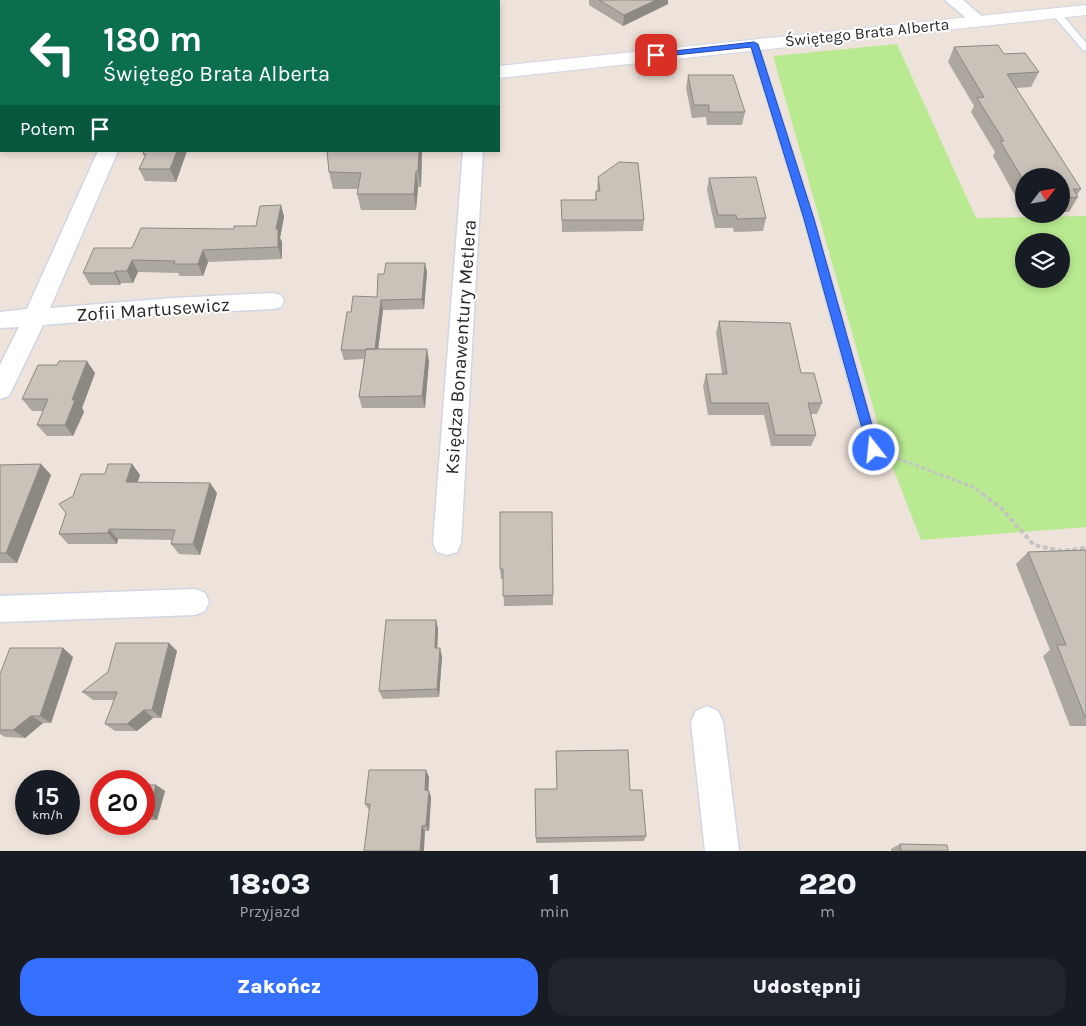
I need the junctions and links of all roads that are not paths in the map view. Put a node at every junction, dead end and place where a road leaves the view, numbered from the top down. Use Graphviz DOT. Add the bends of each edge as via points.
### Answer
graph roads {
  1 [pos="953,0"];
  2 [pos="1086,10"];
  3 [pos="1056,13"];
  4 [pos="978,20"];
  5 [pos="754,44"];
  6 [pos="1086,48"];
  7 [pos="500,72"];
  8 [pos="108,152"];
  9 [pos="473,152"];
  10 [pos="273,301"];
  11 [pos="34,318"];
  12 [pos="0,320"];
  13 [pos="0,389"];
  14 [pos="874,450"];
  15 [pos="447,543"];
  16 [pos="195,602"];
  17 [pos="0,610"];
  18 [pos="707,722"];
  19 [pos="722,851"];
  1 -- 4 [label="street"];
  2 -- 3 [label="street, Świętego Brata Alberta"];
  3 -- 4 [label="street, Świętego Brata Alberta"];
  3 -- 6 [label="lane"];
  4 -- 5 [label="street, Świętego Brata Alberta"];
  5 -- 7 [label="street, Świętego Brata Alberta"];
  5 -- 14 [label="lane" via="809,219"];
  8 -- 11 [label="street"];
  9 -- 15 [label="street, Księdza Bonawentury Metlera"];
  10 -- 11 [label="street, Zofii Martusewicz"];
  11 -- 12 [label="street, Zofii Martusewicz"];
  11 -- 13 [label="street"];
  16 -- 17 [label="street"];
  18 -- 19 [label="street"];
}
